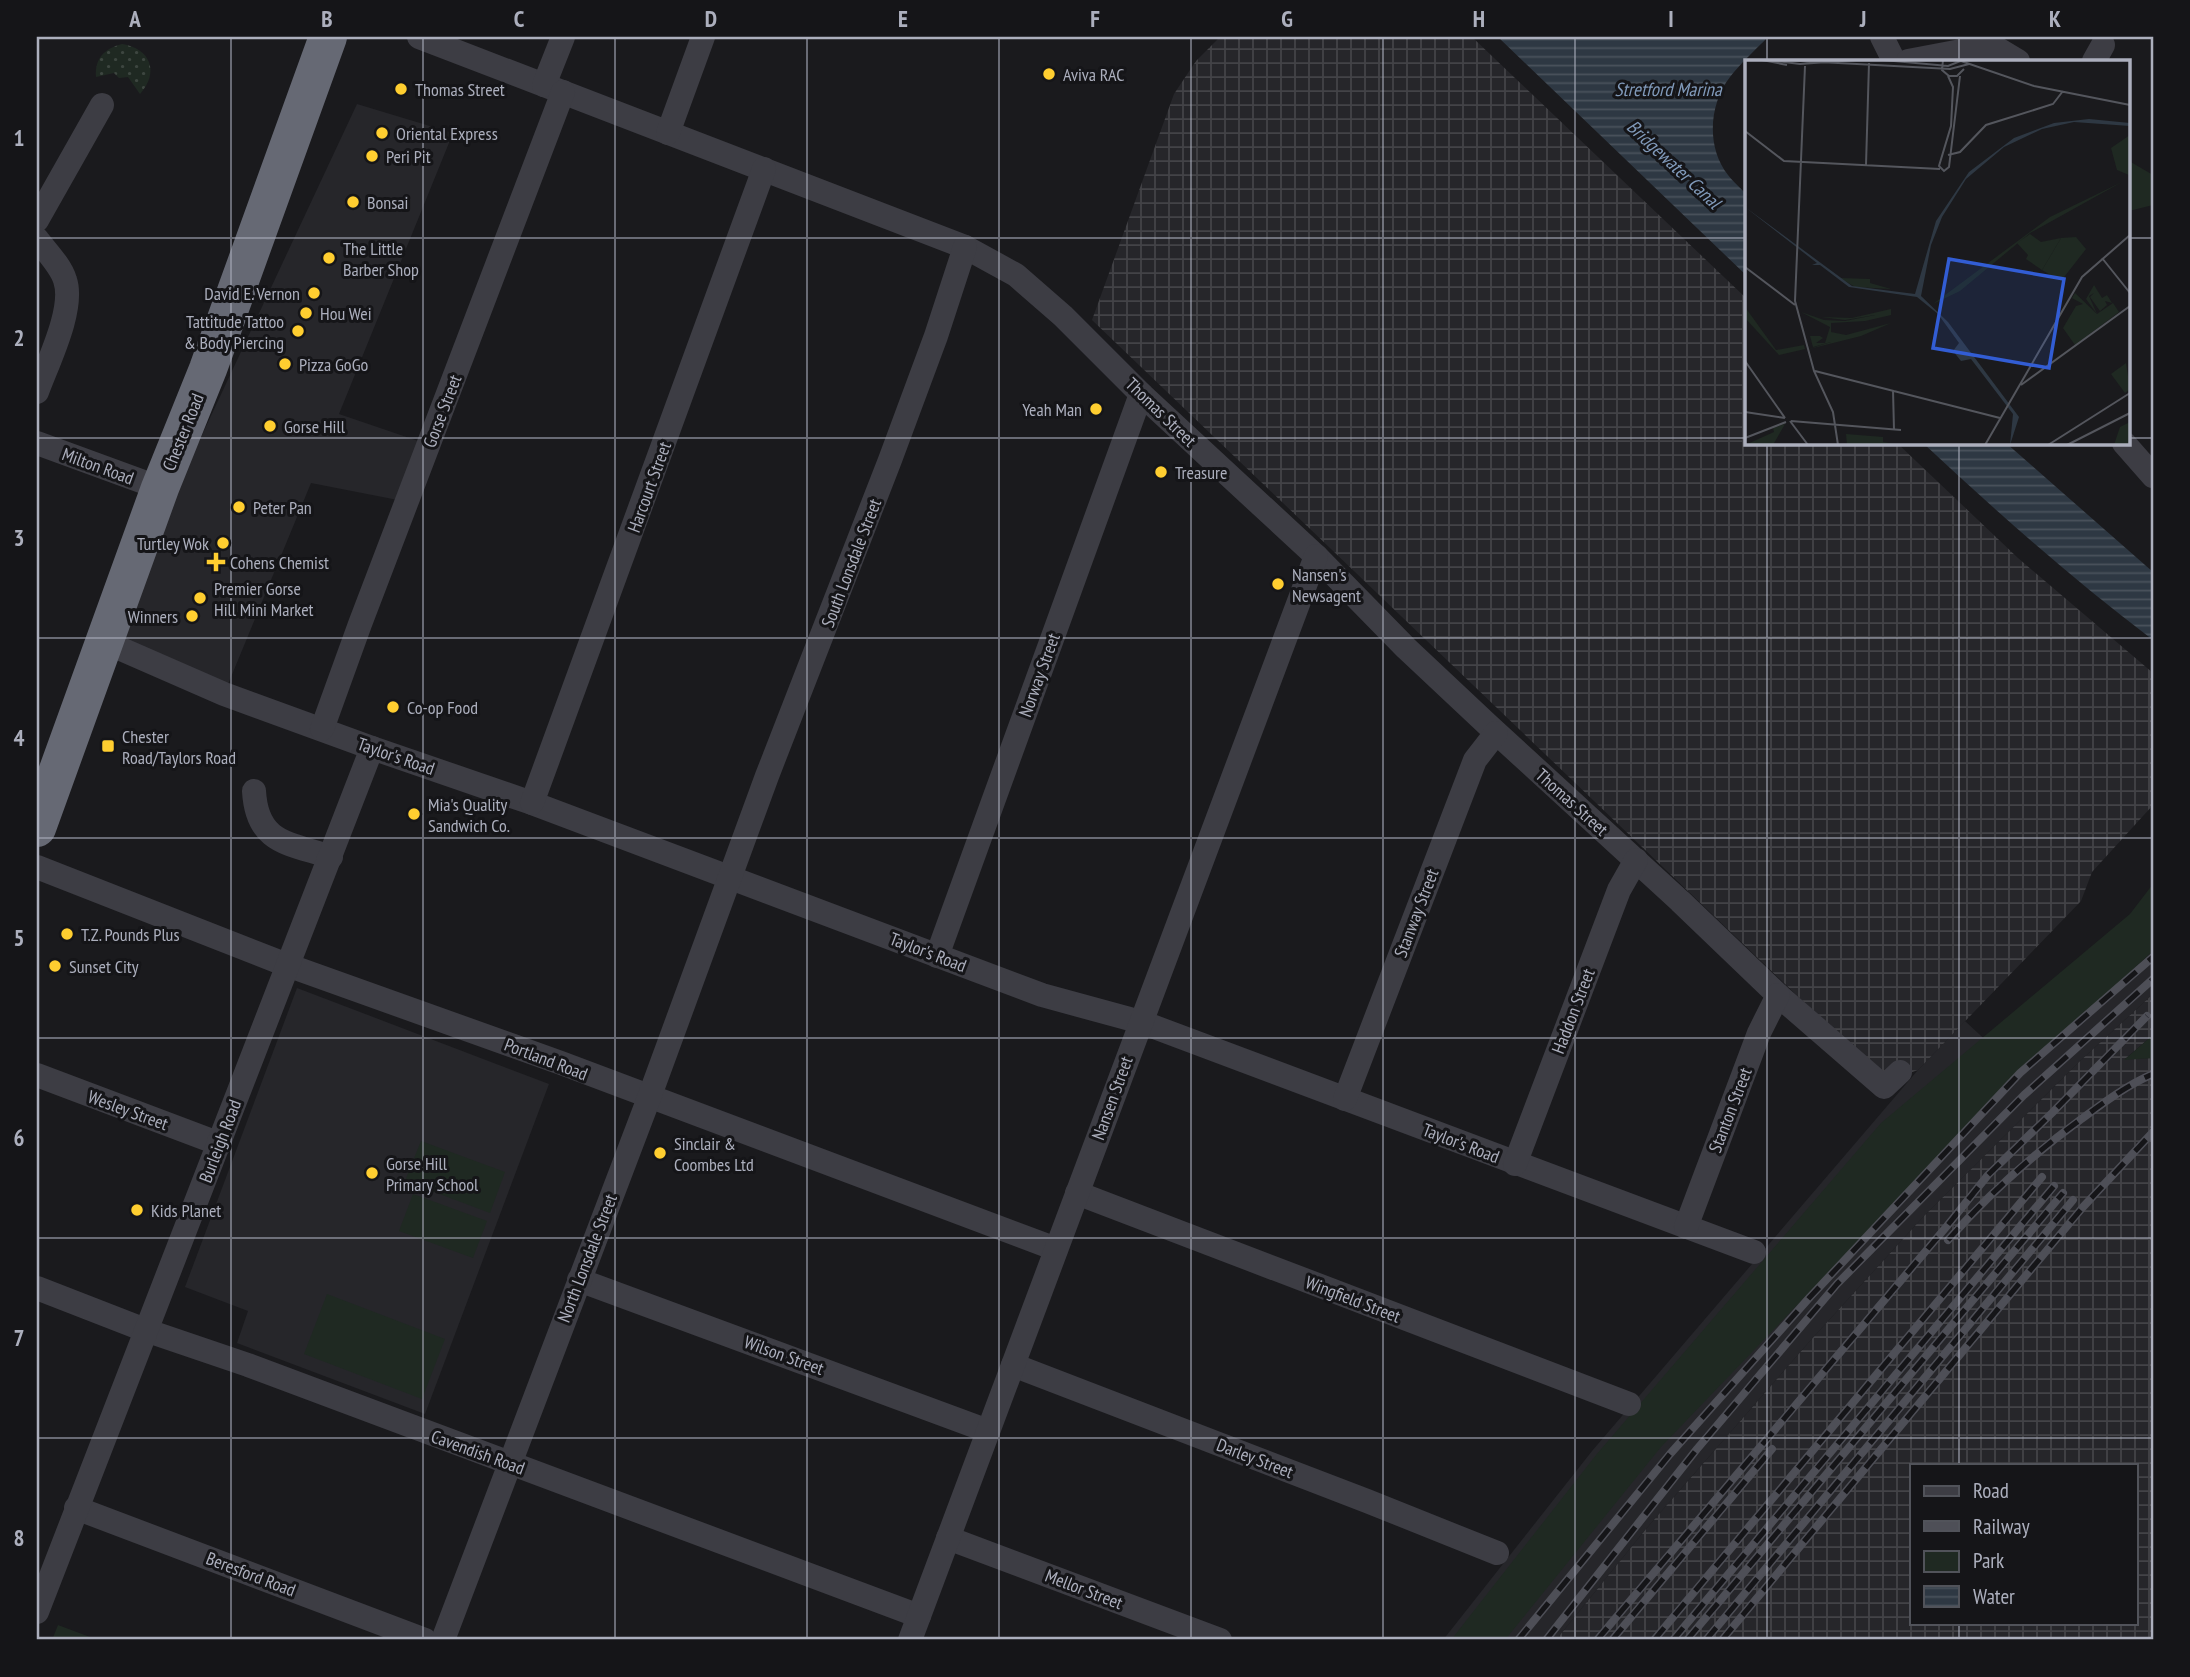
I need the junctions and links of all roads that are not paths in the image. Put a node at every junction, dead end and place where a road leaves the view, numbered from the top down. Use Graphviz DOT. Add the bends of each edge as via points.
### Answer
graph roads {
  1 [pos="328,37"];
  2 [pos="419,37"];
  3 [pos="563,37"];
  4 [pos="703,37"];
  5 [pos="1882,37"];
  6 [pos="1894,60"];
  7 [pos="1913,60"];
  8 [pos="2016,60"];
  9 [pos="554,89"];
  10 [pos="102,105"];
  11 [pos="668,133"];
  12 [pos="764,169"];
  13 [pos="37,220"];
  14 [pos="37,239"];
  15 [pos="965,247"];
  16 [pos="37,392"];
  17 [pos="1141,394"];
  18 [pos="37,443"];
  19 [pos="2125,444"];
  20 [pos="2153,476"];
  21 [pos="160,488"];
  22 [pos="1316,556"];
  23 [pos="105,642"];
  24 [pos="322,729"];
  25 [pos="1496,733"];
  26 [pos="372,748"];
  27 [pos="254,791"];
  28 [pos="532,803"];
  29 [pos="39,815"];
  30 [pos="331,856"];
  31 [pos="1636,860"];
  32 [pos="37,867"];
  33 [pos="730,876"];
  34 [pos="937,956"];
  35 [pos="287,965"];
  36 [pos="1778,995"];
  37 [pos="1140,1022"];
  38 [pos="1900,1072"];
  39 [pos="37,1076"];
  40 [pos="649,1098"];
  41 [pos="1345,1099"];
  42 [pos="220,1144"];
  43 [pos="1516,1164"];
  44 [pos="1077,1193"];
  45 [pos="1686,1227"];
  46 [pos="1056,1249"];
  47 [pos="1754,1252"];
  48 [pos="579,1280"];
  49 [pos="37,1288"];
  50 [pos="145,1330"];
  51 [pos="1013,1365"];
  52 [pos="1629,1404"];
  53 [pos="988,1431"];
  54 [pos="509,1463"];
  55 [pos="76,1508"];
  56 [pos="948,1538"];
  57 [pos="1497,1553"];
  58 [pos="37,1612"];
  59 [pos="919,1616"];
  60 [pos="425,1640"];
  61 [pos="443,1640"];
  62 [pos="910,1640"];
  63 [pos="1220,1640"];
  1 -- 21 [label="highway, Chester Road"];
  2 -- 9 [label="street, Thomas Street"];
  3 -- 9 [label="street, Gorse Street"];
  4 -- 11 [label="street"];
  5 -- 6 [label="street"];
  7 -- 8 [label="street" via="1992,47"];
  9 -- 11 [label="street, Thomas Street"];
  9 -- 24 [label="street, Gorse Street"];
  10 -- 13 [label="street"];
  11 -- 12 [label="street, Thomas Street"];
  12 -- 15 [label="street, Thomas Street"];
  12 -- 28 [label="street, Harcourt Street"];
  14 -- 16 [label="street" via="60,270 67,294 65,314"];
  15 -- 17 [label="street, Thomas Street" via="1016,275"];
  15 -- 33 [label="street, South Lonsdale Street" via="895,448"];
  17 -- 22 [label="street, Thomas Street"];
  17 -- 34 [label="street, Norway Street"];
  18 -- 21 [label="street, Milton Road"];
  19 -- 20 [label="street"];
  21 -- 23 [label="highway, Chester Road"];
  22 -- 25 [label="street, Thomas Street"];
  22 -- 37 [label="street, Nansen Street"];
  23 -- 24 [label="street, Taylor's Road" via="224,694"];
  23 -- 29 [label="highway, Chester Road"];
  24 -- 26 [label="street, Taylor's Road"];
  25 -- 31 [label="street, Thomas Street"];
  25 -- 41 [label="street, Stanway Street" via="1475,760"];
  26 -- 28 [label="street, Taylor's Road"];
  26 -- 30 [label="street, Burleigh Road"];
  27 -- 30 [label="street" via="258,820 265,830 284,842"];
  28 -- 33 [label="street, Taylor's Road"];
  30 -- 35 [label="street, Burleigh Road"];
  31 -- 36 [label="street, Thomas Street"];
  31 -- 43 [label="street, Haddon Street" via="1619,890"];
  32 -- 35 [label="street, Portland Road"];
  33 -- 34 [label="street, Taylor's Road"];
  33 -- 40 [label="street, North Lonsdale Street"];
  34 -- 37 [label="street, Taylor's Road" via="1042,995"];
  35 -- 40 [label="street, Portland Road"];
  35 -- 42 [label="street, Burleigh Road"];
  36 -- 38 [label="street, Thomas Street" via="1884,1087"];
  36 -- 45 [label="street, Stanton Street" via="1759,1033"];
  37 -- 41 [label="street, Taylor's Road"];
  37 -- 44 [label="street, Nansen Street"];
  39 -- 42 [label="street, Wesley Street"];
  40 -- 46 [label="street, Portland Road"];
  40 -- 48 [label="street, North Lonsdale Street"];
  41 -- 43 [label="street, Taylor's Road"];
  42 -- 50 [label="street, Burleigh Road"];
  43 -- 45 [label="street, Taylor's Road"];
  44 -- 46 [label="street, Nansen Street"];
  44 -- 52 [label="street, Wingfield Street"];
  45 -- 47 [label="street, Taylor's Road"];
  46 -- 51 [label="street, Nansen Street"];
  48 -- 53 [label="street, Wilson Street"];
  48 -- 54 [label="street, North Lonsdale Street"];
  49 -- 50 [label="street, Cavendish Road"];
  50 -- 54 [label="street, Cavendish Road"];
  50 -- 55 [label="street, Burleigh Road"];
  51 -- 53 [label="street, Nansen Street"];
  51 -- 57 [label="street, Darley Street"];
  53 -- 56 [label="street, Nansen Street"];
  54 -- 59 [label="street, Cavendish Road"];
  54 -- 61 [label="street, North Lonsdale Street"];
  55 -- 58 [label="street, Burleigh Road"];
  55 -- 60 [label="street, Beresford Road"];
  56 -- 59 [label="street, Nansen Street"];
  56 -- 63 [label="street, Mellor Street"];
  59 -- 62 [label="street, Nansen Street"];
}
